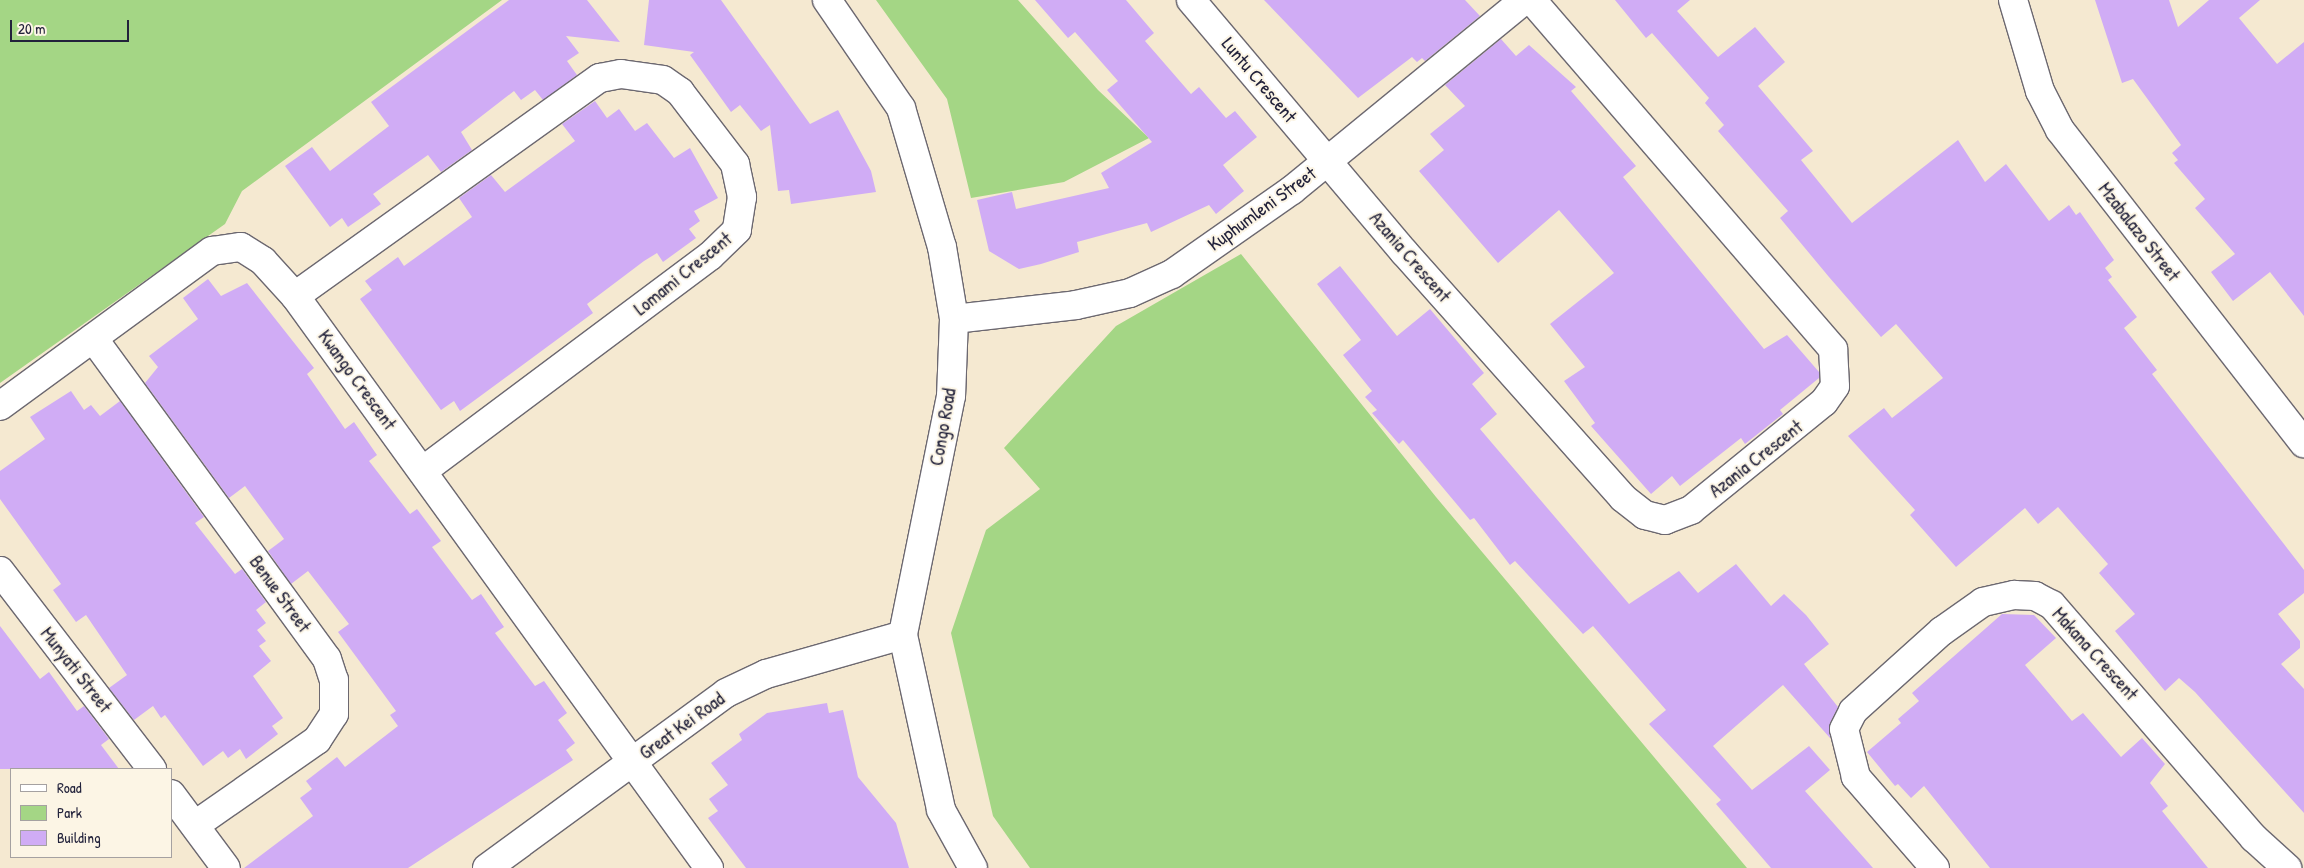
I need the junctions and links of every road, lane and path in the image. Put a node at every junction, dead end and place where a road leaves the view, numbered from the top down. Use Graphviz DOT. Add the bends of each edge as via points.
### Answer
graph roads {
  1 [pos="827,0"];
  2 [pos="1191,0"];
  3 [pos="1524,0"];
  4 [pos="1532,0"];
  5 [pos="2013,0"];
  6 [pos="1326,161"];
  7 [pos="295,296"];
  8 [pos="954,319"];
  9 [pos="93,338"];
  10 [pos="0,406"];
  11 [pos="2304,443"];
  12 [pos="423,471"];
  13 [pos="0,571"];
  14 [pos="903,635"];
  15 [pos="630,763"];
  16 [pos="151,768"];
  17 [pos="172,795"];
  18 [pos="195,825"];
  19 [pos="226,868"];
  20 [pos="487,868"];
  21 [pos="709,868"];
  22 [pos="973,868"];
  23 [pos="1935,868"];
  24 [pos="2287,868"];
  1 -- 8 [label="street, Congo Road" via="901,108 942,247"];
  2 -- 6 [label="street, Luntu Crescent"];
  3 -- 6 [label="street, Kuphumleni Street"];
  4 -- 6 [label="street, Azania Crescent" via="1833,349 1835,386 1824,402 1691,510 1665,520 1645,515 1623,498"];
  5 -- 11 [label="street, Mzabalazo Street" via="2040,91 2060,130"];
  6 -- 8 [label="street, Kuphumleni Street" via="1172,274 1130,293 1076,305"];
  7 -- 9 [label="street, Kwango Crescent" via="263,262 241,247 212,251"];
  7 -- 12 [label="street, Kwango Crescent"];
  7 -- 12 [label="street, Lomami Crescent" via="600,78 621,74 663,80 680,92 735,164 742,197 737,230 724,243"];
  8 -- 14 [label="street, Congo Road" via="950,396"];
  9 -- 10 [label="street, Kwango Crescent"];
  9 -- 18 [label="street, Benue Street" via="327,659 334,680 334,714 317,740"];
  12 -- 15 [label="street, Kwango Crescent"];
  13 -- 16 [label="street, Munyati Street"];
  14 -- 15 [label="street, Great Kei Road" via="766,674 726,693"];
  14 -- 22 [label="street, Congo Road" via="941,810"];
  15 -- 20 [label="street, Great Kei Road"];
  15 -- 21 [label="street, Kwango Crescent"];
  17 -- 18 [label="street"];
  18 -- 19 [label="street"];
  23 -- 24 [label="street, Makana Crescent" via="1856,777 1844,729 1853,711 1942,631 1983,602 2014,594 2035,596 2052,605 2254,838"];
}
